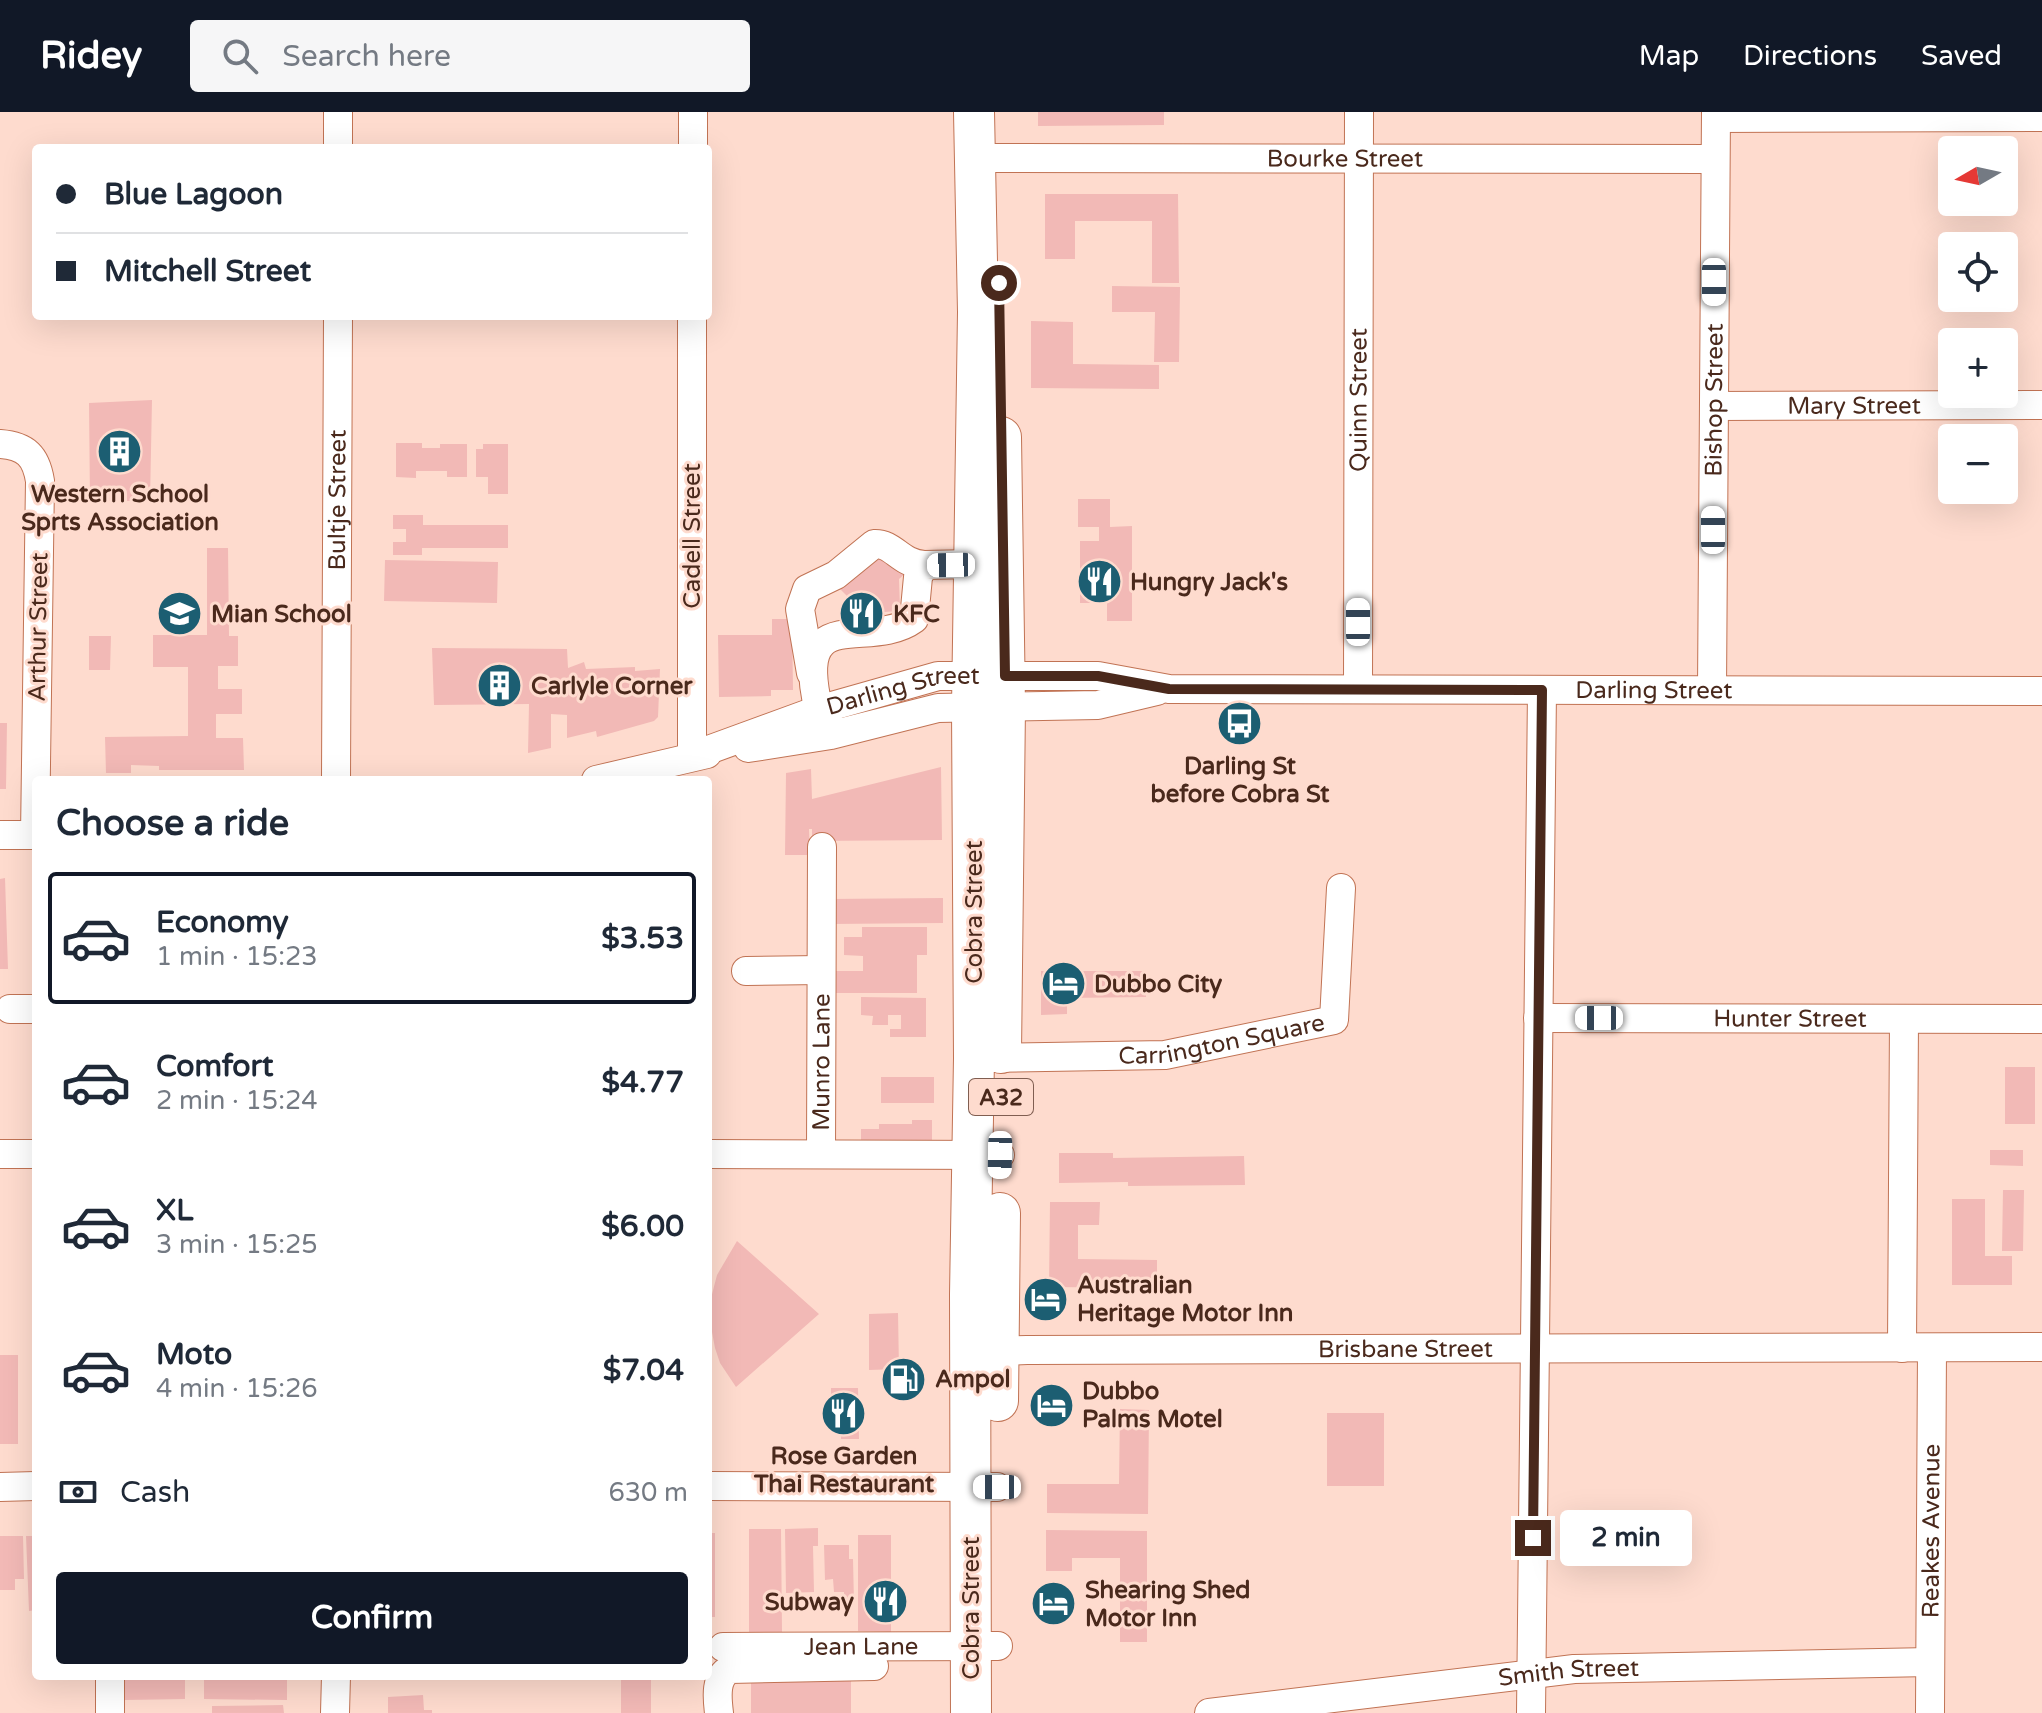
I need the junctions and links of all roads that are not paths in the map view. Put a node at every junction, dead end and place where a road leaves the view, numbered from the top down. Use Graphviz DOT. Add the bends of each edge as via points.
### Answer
graph roads {
  1 [pos="338,112"];
  2 [pos="693,112"];
  3 [pos="974,112"];
  4 [pos="999,112"];
  5 [pos="1359,112"];
  6 [pos="1716,115"];
  7 [pos="1927,115"];
  8 [pos="2042,117"];
  9 [pos="338,144"];
  10 [pos="693,144"];
  11 [pos="987,158"];
  12 [pos="1359,159"];
  13 [pos="1715,159"];
  14 [pos="338,320"];
  15 [pos="692,320"];
  16 [pos="2042,405"];
  17 [pos="1714,406"];
  18 [pos="0,444"];
  19 [pos="973,564"];
  20 [pos="924,565"];
  21 [pos="813,681"];
  22 [pos="1358,688"];
  23 [pos="1542,690"];
  24 [pos="1712,690"];
  25 [pos="989,691"];
  26 [pos="2042,691"];
  27 [pos="818,710"];
  28 [pos="912,714"];
  29 [pos="692,756"];
  30 [pos="37,776"];
  31 [pos="336,776"];
  32 [pos="612,776"];
  33 [pos="0,835"];
  34 [pos="32,835"];
  35 [pos="822,847"];
  36 [pos="1341,888"];
  37 [pos="821,970"];
  38 [pos="746,971"];
  39 [pos="1538,1018"];
  40 [pos="1904,1019"];
  41 [pos="2042,1019"];
  42 [pos="988,1058"];
  43 [pos="0,1154"];
  44 [pos="32,1154"];
  45 [pos="712,1154"];
  46 [pos="821,1154"];
  47 [pos="987,1155"];
  48 [pos="2042,1347"];
  49 [pos="1902,1348"];
  50 [pos="1932,1348"];
  51 [pos="1535,1349"];
  52 [pos="998,1351"];
  53 [pos="970,1425"];
  54 [pos="32,1486"];
  55 [pos="712,1486"];
  56 [pos="0,1487"];
  57 [pos="984,1487"];
  58 [pos="985,1646"];
  59 [pos="723,1647"];
  60 [pos="1930,1662"];
  61 [pos="874,1666"];
  62 [pos="1531,1673"];
  63 [pos="110,1680"];
  64 [pos="336,1680"];
  65 [pos="110,1713"];
  66 [pos="335,1713"];
  67 [pos="719,1713"];
  68 [pos="971,1713"];
  69 [pos="998,1713"];
  70 [pos="1209,1713"];
  71 [pos="1531,1713"];
  72 [pos="1930,1713"];
  1 -- 9 [label="street"];
  2 -- 10 [label="street"];
  3 -- 11 [label="highway, Cobra Street / A32"];
  4 -- 11 [label="highway, Cobra Street / A32"];
  5 -- 12 [label="street, Quinn Street"];
  6 -- 7 [label="street"];
  6 -- 13 [label="street, Bishop Street"];
  7 -- 8 [label="street"];
  11 -- 12 [label="street, Bourke Street"];
  11 -- 19 [label="highway, Cobra Street / A32"];
  11 -- 25 [label="highway, Cobra Street / A32"];
  12 -- 13 [label="street, Bourke Street"];
  12 -- 22 [label="street, Quinn Street"];
  13 -- 17 [label="street, Bishop Street"];
  14 -- 31 [label="street, Bultje Street"];
  15 -- 29 [label="street, Cadell Street"];
  16 -- 17 [label="street, Mary Street"];
  17 -- 24 [label="street, Bishop Street"];
  18 -- 30 [label="street, Arthur Street" via="30,452 40,481"];
  19 -- 20 [label="street"];
  19 -- 25 [label="highway, Cobra Street / A32"];
  20 -- 21 [label="street" via="914,619 900,627 827,639 815,654"];
  20 -- 21 [label="street" via="905,562 888,546 874,544 836,575 807,589 800,609"];
  21 -- 27 [label="street"];
  22 -- 23 [label="street, Darling Street"];
  22 -- 25 [label="street, Darling Street" via="1169,689 1098,705"];
  23 -- 24 [label="street, Darling Street"];
  23 -- 39 [label="street"];
  24 -- 26 [label="street, Darling Street"];
  25 -- 27 [label="street, Darling Street" via="938,676"];
  25 -- 28 [label="street, Darling Street"];
  25 -- 42 [label="highway, Cobra Street / A32"];
  27 -- 28 [label="street" via="831,724 884,713"];
  27 -- 29 [label="street, Darling Street"];
  28 -- 29 [label="street, Darling Street" via="831,735"];
  29 -- 32 [label="street, Darling Street"];
  33 -- 34 [label="street"];
  35 -- 37 [label="street, Munro Lane"];
  36 -- 42 [label="street, Carrington Square" via="1334,1020 1165,1055"];
  37 -- 38 [label="street, Munro Lane"];
  37 -- 46 [label="street, Munro Lane"];
  39 -- 40 [label="street, Hunter Street"];
  39 -- 51 [label="street"];
  40 -- 41 [label="street, Hunter Street"];
  40 -- 49 [label="street"];
  42 -- 47 [label="highway, Cobra Street / A32"];
  43 -- 44 [label="street"];
  45 -- 46 [label="street"];
  46 -- 47 [label="street"];
  47 -- 52 [label="highway, Cobra Street / A32"];
  47 -- 53 [label="highway, Cobra Street / A32"];
  48 -- 50 [label="street, Brisbane Street"];
  49 -- 50 [label="street, Brisbane Street"];
  49 -- 51 [label="street, Brisbane Street"];
  50 -- 60 [label="street, Reakes Avenue"];
  51 -- 52 [label="street, Brisbane Street"];
  51 -- 62 [label="street"];
  52 -- 53 [label="street" via="979,1366"];
  52 -- 57 [label="highway, Cobra Street / A32"];
  53 -- 57 [label="highway, Cobra Street / A32"];
  54 -- 56 [label="street"];
  55 -- 57 [label="street"];
  57 -- 58 [label="highway, Cobra Street / A32"];
  58 -- 59 [label="street, Jean Lane"];
  58 -- 68 [label="highway, Cobra Street / A32"];
  58 -- 69 [label="highway, Cobra Street / A32"];
  60 -- 62 [label="street, Smith Street"];
  60 -- 72 [label="street, Reakes Avenue"];
  61 -- 67 [label="street" via="730,1669 719,1679"];
  62 -- 70 [label="street, Smith Street"];
  62 -- 71 [label="street"];
  63 -- 65 [label="street"];
  64 -- 66 [label="street"];
}
